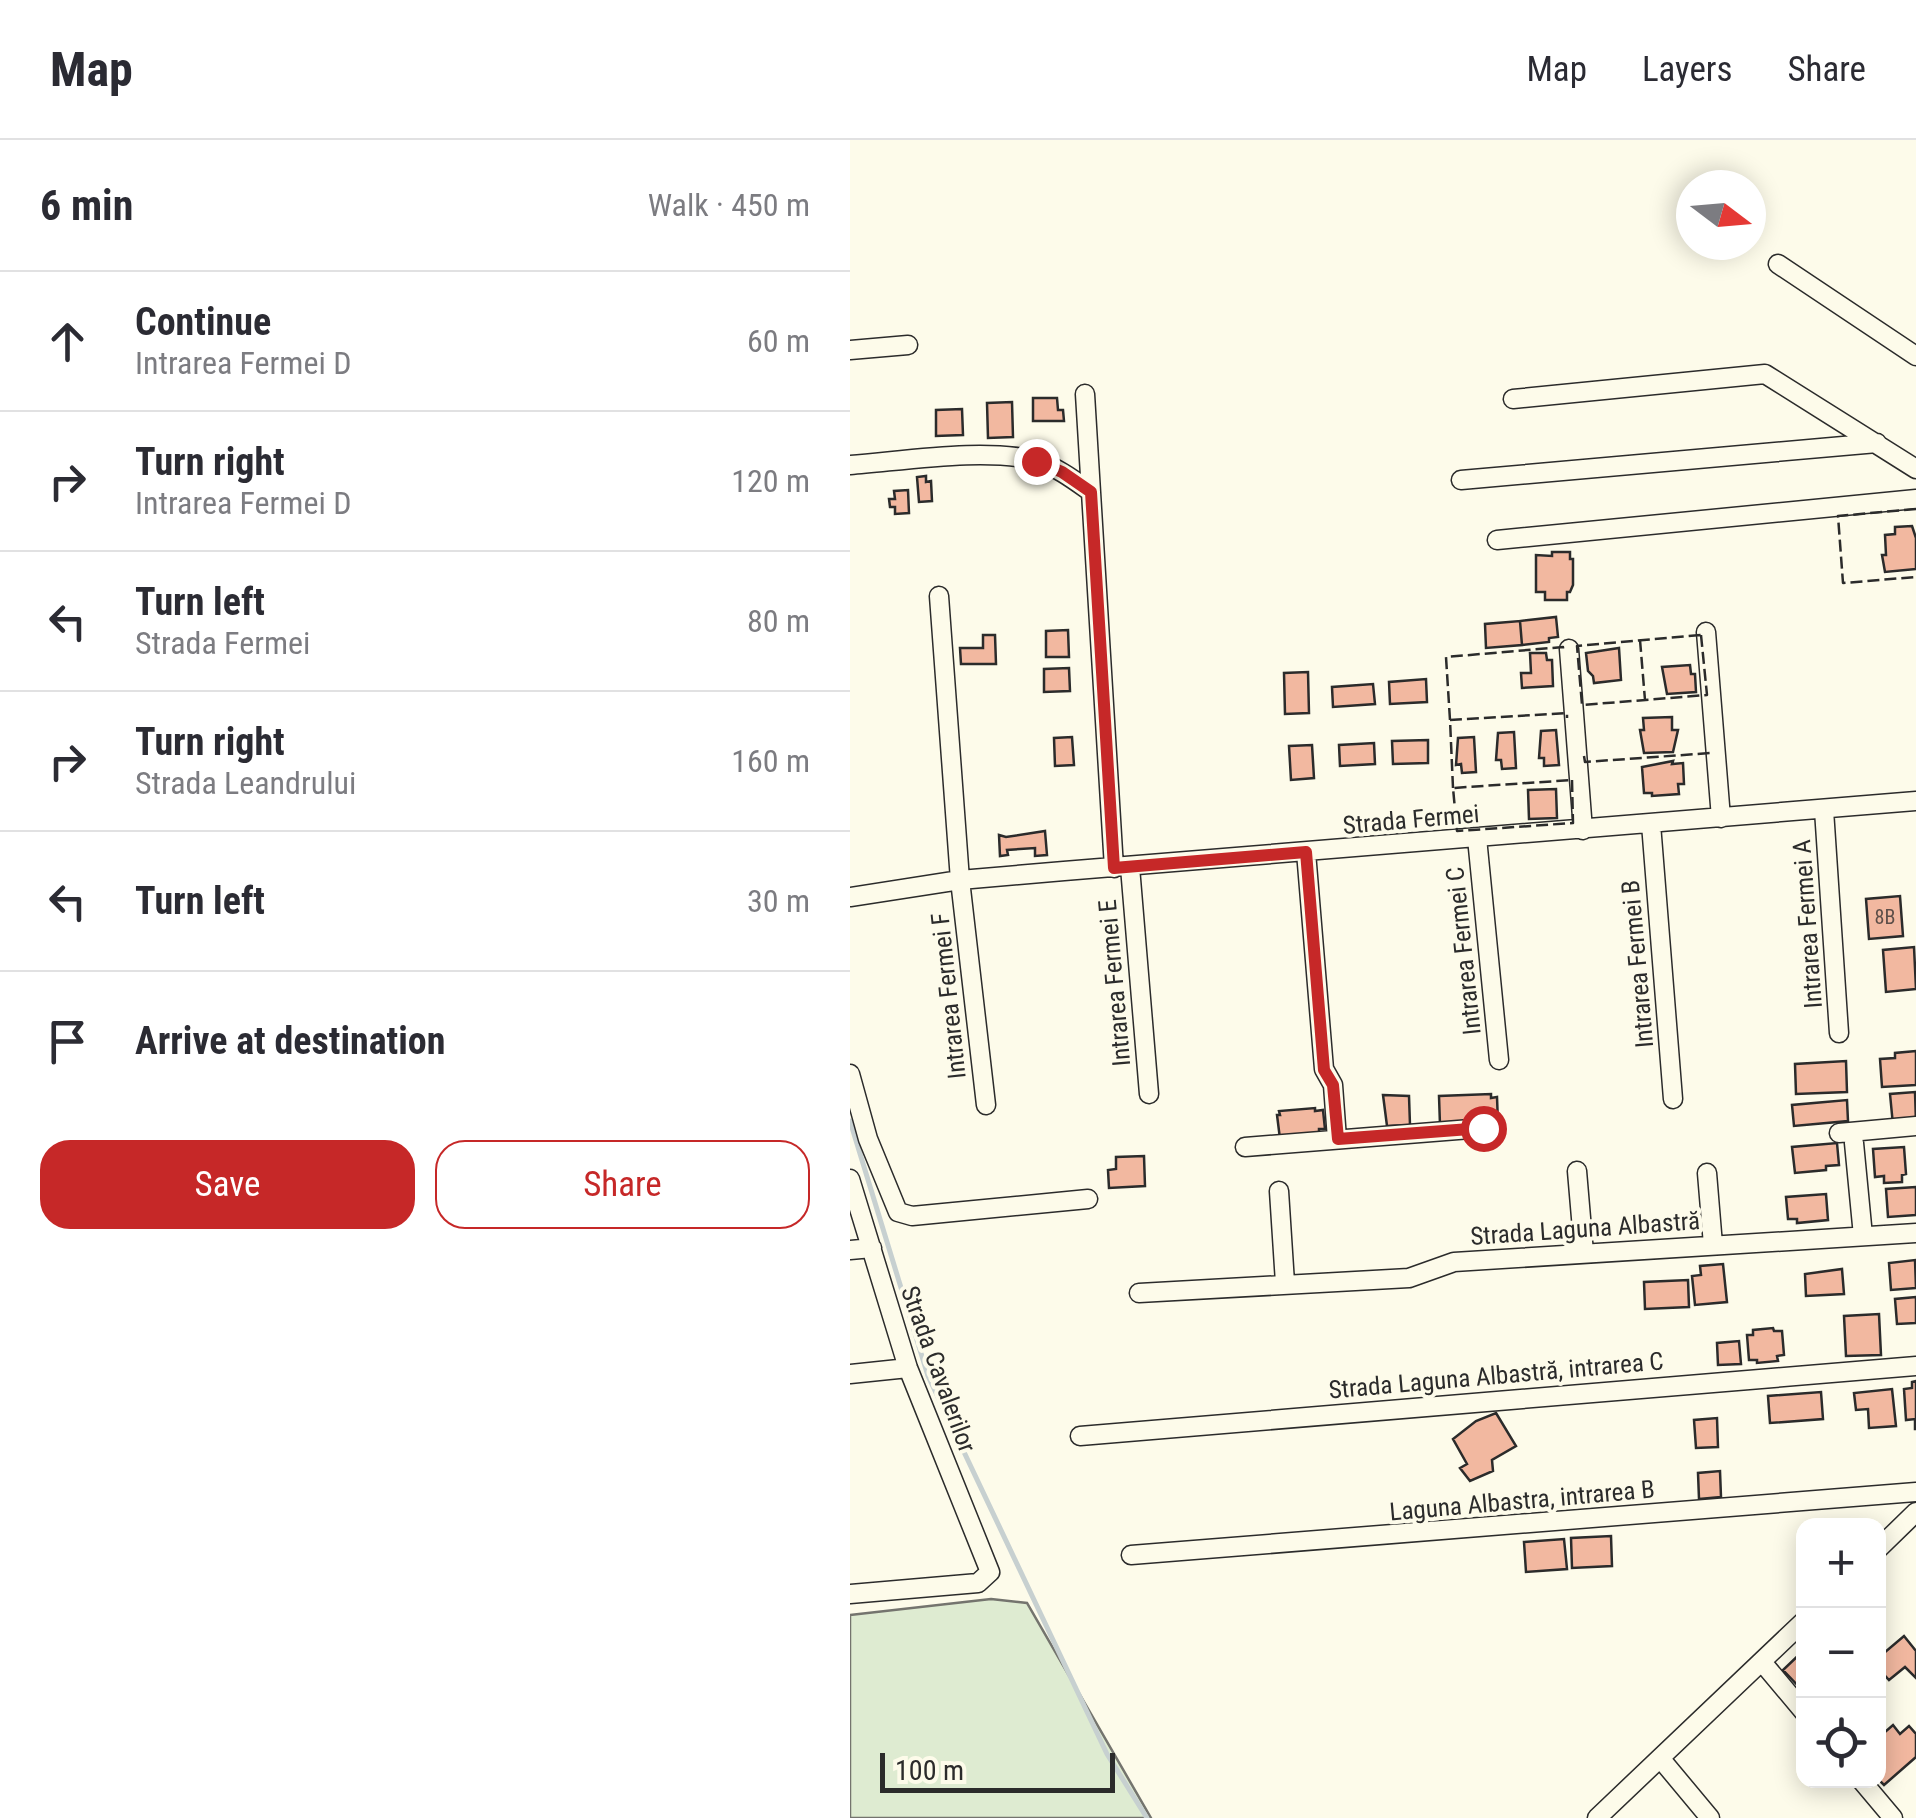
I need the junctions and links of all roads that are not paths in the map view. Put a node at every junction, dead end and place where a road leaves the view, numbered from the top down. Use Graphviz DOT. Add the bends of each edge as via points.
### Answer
graph roads {
  1 [pos="1778,264"];
  2 [pos="908,345"];
  3 [pos="850,350"];
  4 [pos="1916,356"];
  5 [pos="1086,394"];
  6 [pos="1513,399"];
  7 [pos="1877,443"];
  8 [pos="850,465"];
  9 [pos="1916,469"];
  10 [pos="1461,480"];
  11 [pos="1091,492"];
  12 [pos="1916,499"];
  13 [pos="1497,540"];
  14 [pos="940,596"];
  15 [pos="1706,632"];
  16 [pos="1570,648"];
  17 [pos="1916,802"];
  18 [pos="1824,810"];
  19 [pos="1721,818"];
  20 [pos="1651,824"];
  21 [pos="1583,830"];
  22 [pos="1477,838"];
  23 [pos="1306,852"];
  24 [pos="1122,867"];
  25 [pos="960,880"];
  26 [pos="850,897"];
  27 [pos="1839,1034"];
  28 [pos="1498,1060"];
  29 [pos="850,1074"];
  30 [pos="1149,1094"];
  31 [pos="1673,1099"];
  32 [pos="986,1106"];
  33 [pos="1916,1126"];
  34 [pos="1483,1128"];
  35 [pos="1338,1139"];
  36 [pos="1245,1148"];
  37 [pos="1578,1172"];
  38 [pos="1707,1173"];
  39 [pos="850,1179"];
  40 [pos="1279,1191"];
  41 [pos="1088,1199"];
  42 [pos="1916,1233"];
  43 [pos="1863,1236"];
  44 [pos="1713,1245"];
  45 [pos="872,1248"];
  46 [pos="850,1250"];
  47 [pos="1584,1253"];
  48 [pos="1285,1283"];
  49 [pos="1140,1294"];
  50 [pos="1916,1366"];
  51 [pos="908,1368"];
  52 [pos="850,1374"];
  53 [pos="1080,1436"];
  54 [pos="1916,1492"];
  55 [pos="1916,1512"];
  56 [pos="1886,1541"];
  57 [pos="1131,1555"];
  58 [pos="850,1594"];
  59 [pos="1796,1630"];
  60 [pos="1762,1662"];
  61 [pos="1796,1702"];
  62 [pos="1660,1758"];
  63 [pos="1869,1788"];
  64 [pos="1597,1818"];
  65 [pos="1710,1818"];
  66 [pos="1893,1818"];
  1 -- 4 [label="street"];
  2 -- 3 [label="street"];
  5 -- 11 [label="street, Intrarea Fermei E"];
  6 -- 7 [label="street" via="1765,374"];
  7 -- 9 [label="street"];
  7 -- 10 [label="street"];
  8 -- 11 [label="street" via="996,456 1036,461"];
  11 -- 24 [label="street, Intrarea Fermei E"];
  12 -- 13 [label="street"];
  14 -- 25 [label="street, Intrarea Fermei F"];
  15 -- 19 [label="street"];
  16 -- 21 [label="street"];
  17 -- 18 [label="street, Strada Fermei"];
  18 -- 19 [label="street, Strada Fermei"];
  18 -- 27 [label="street, Intrarea Fermei A"];
  19 -- 20 [label="street, Strada Fermei"];
  20 -- 21 [label="street, Strada Fermei"];
  20 -- 31 [label="street, Intrarea Fermei B"];
  21 -- 22 [label="street, Strada Fermei"];
  22 -- 23 [label="street, Strada Fermei"];
  22 -- 28 [label="street, Intrarea Fermei C"];
  23 -- 24 [label="street, Strada Fermei"];
  23 -- 35 [label="street" via="1324,1070 1333,1085"];
  24 -- 25 [label="street, Strada Fermei"];
  24 -- 30 [label="street, Intrarea Fermei E"];
  25 -- 26 [label="street, Strada Fermei"];
  25 -- 32 [label="street, Intrarea Fermei F"];
  29 -- 41 [label="street" via="898,1212"];
  33 -- 43 [label="street" via="1847,1138"];
  34 -- 35 [label="street"];
  35 -- 36 [label="street"];
  37 -- 47 [label="street"];
  38 -- 44 [label="street"];
  39 -- 45 [label="street, Strada Cavalerilor"];
  40 -- 48 [label="street"];
  42 -- 43 [label="street, Strada Laguna Albastră"];
  43 -- 44 [label="street, Strada Laguna Albastră"];
  44 -- 47 [label="street, Strada Laguna Albastră"];
  45 -- 46 [label="street"];
  45 -- 51 [label="street, Strada Cavalerilor"];
  47 -- 48 [label="street, Strada Laguna Albastră" via="1454,1262 1409,1278"];
  48 -- 49 [label="street, Strada Laguna Albastră"];
  50 -- 53 [label="street, Strada Laguna Albastră, intrarea C"];
  51 -- 52 [label="street"];
  51 -- 58 [label="street, Strada Cavalerilor" via="990,1572 978,1582"];
  54 -- 57 [label="street, Laguna Albastra, intrarea B"];
  55 -- 56 [label="street"];
  59 -- 60 [label="street"];
  60 -- 61 [label="street"];
  60 -- 62 [label="street"];
  62 -- 64 [label="street"];
  62 -- 65 [label="street"];
  63 -- 66 [label="street"];
}
